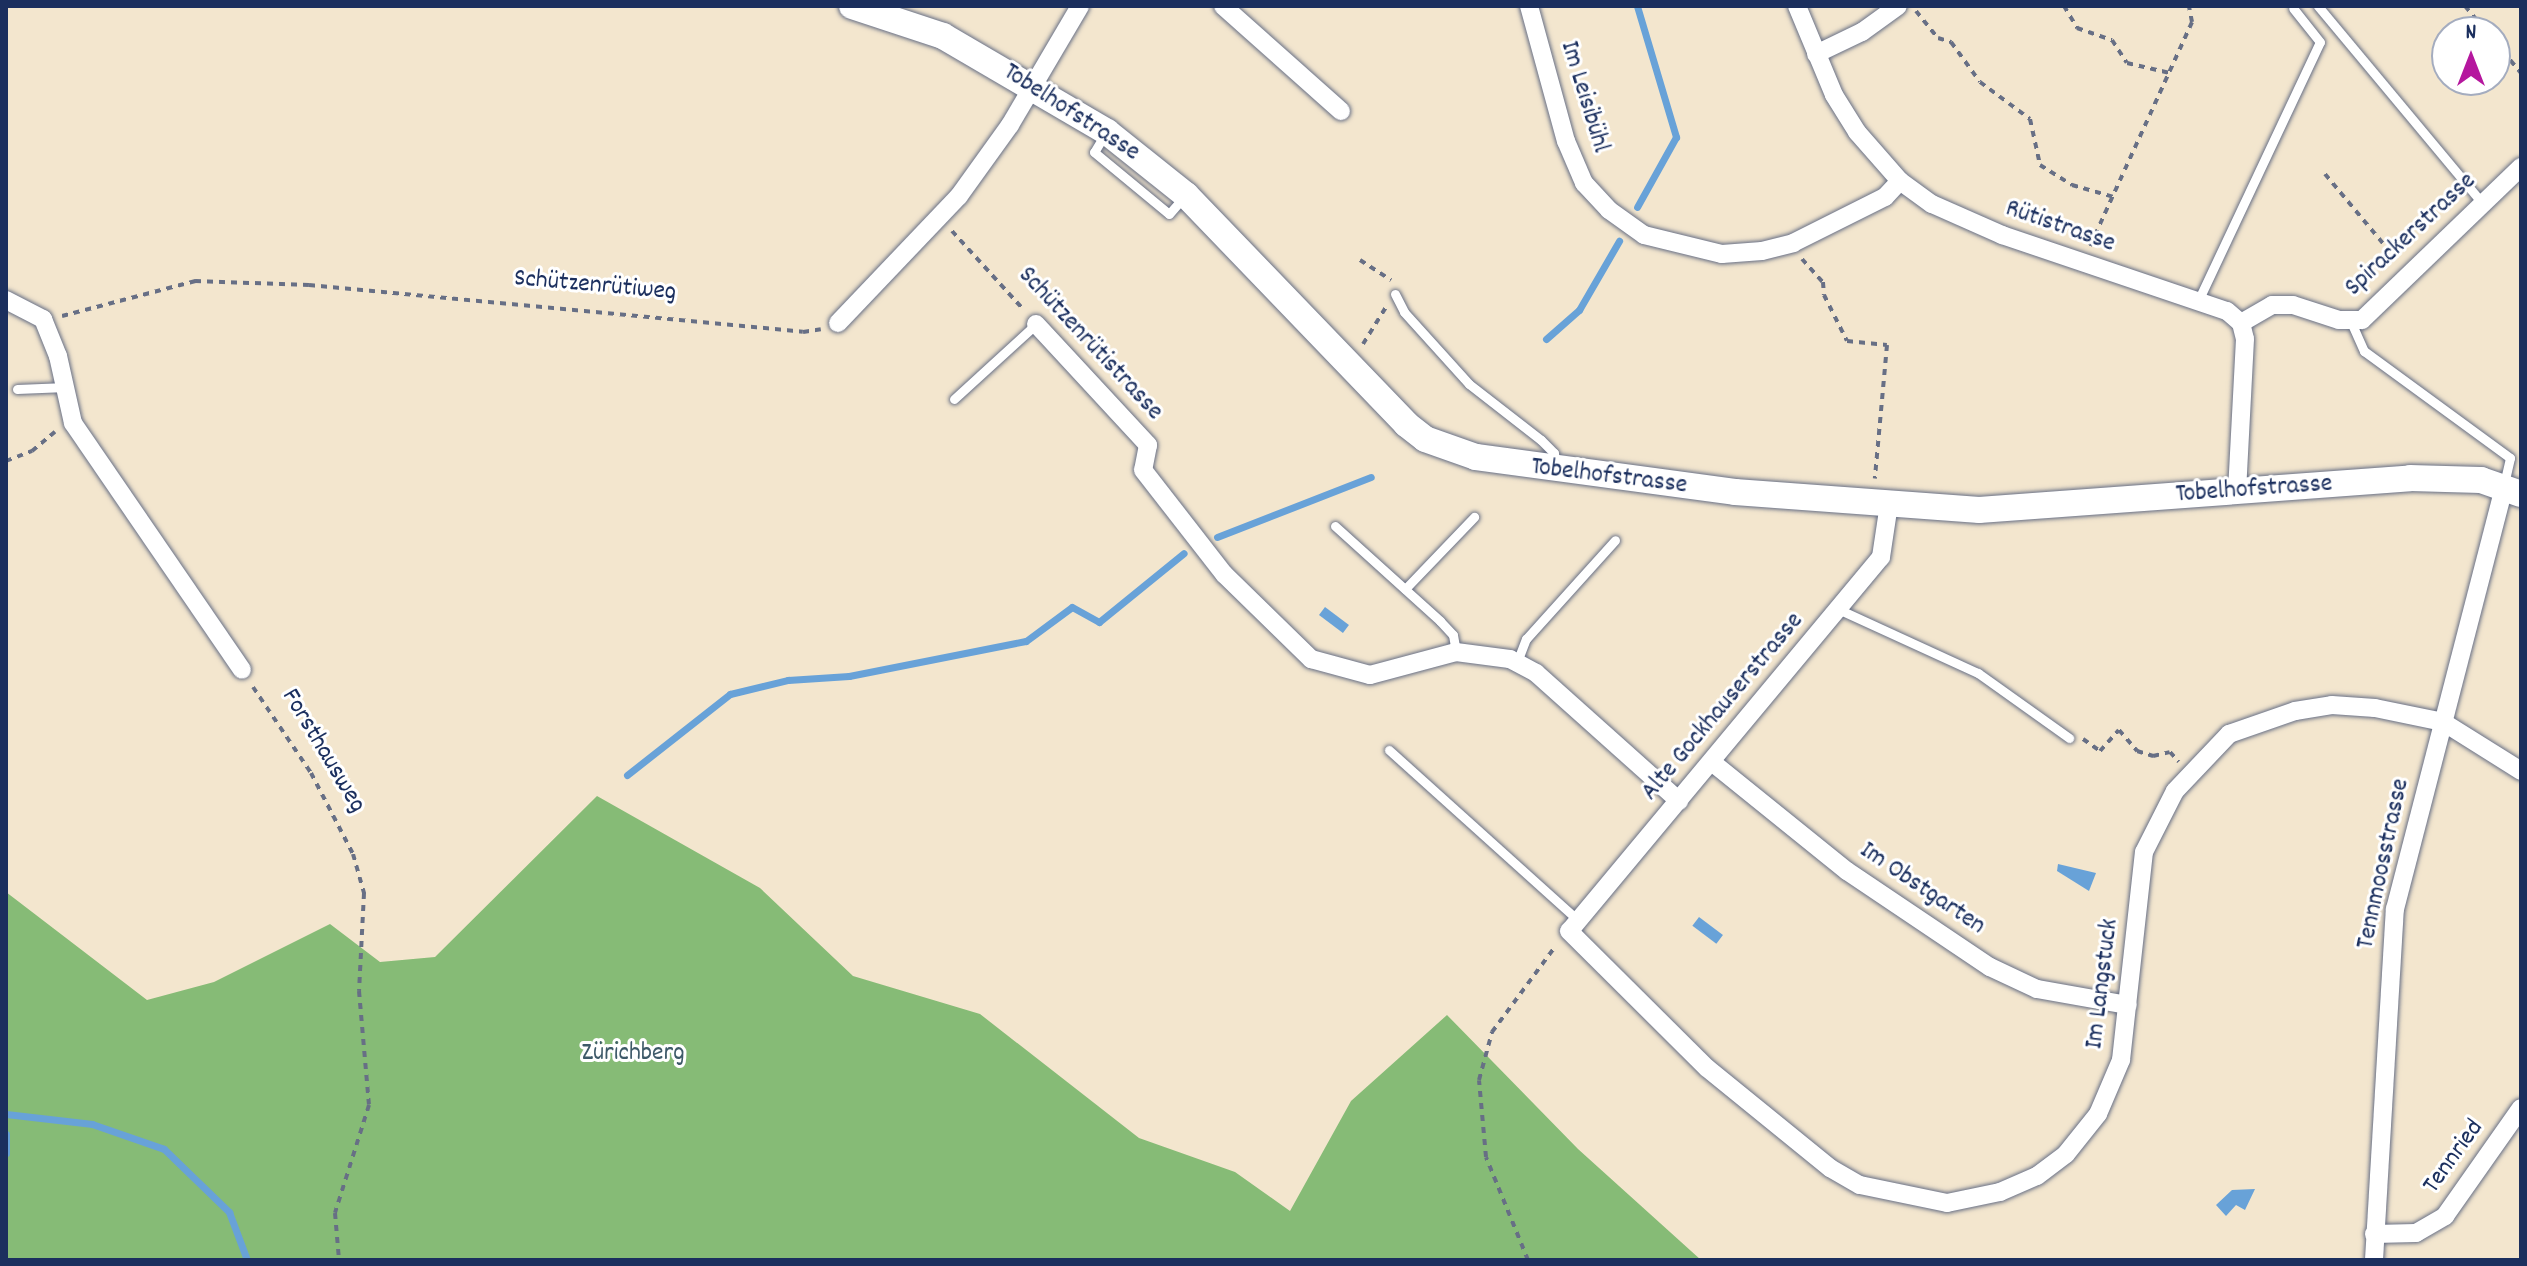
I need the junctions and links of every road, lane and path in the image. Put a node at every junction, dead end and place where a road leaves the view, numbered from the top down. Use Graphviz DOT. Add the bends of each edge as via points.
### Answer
graph roads {
  1 [pos="852,6"];
  2 [pos="1080,6"];
  3 [pos="1223,6"];
  4 [pos="1529,6"];
  5 [pos="1797,6"];
  6 [pos="1898,6"];
  7 [pos="1912,6"];
  8 [pos="2064,6"];
  9 [pos="2189,6"];
  10 [pos="2318,6"];
  11 [pos="2293,8"];
  12 [pos="1816,54"];
  13 [pos="2170,73"];
  14 [pos="1033,86"];
  15 [pos="1341,111"];
  16 [pos="2521,167"];
  17 [pos="2325,174"];
  18 [pos="1900,181"];
  19 [pos="2114,197"];
  20 [pos="2483,204"];
  21 [pos="939,217"];
  22 [pos="1793,243"];
  23 [pos="1360,260"];
  24 [pos="2082,262"];
  25 [pos="2411,276"];
  26 [pos="1397,290"];
  27 [pos="6,300"];
  28 [pos="2198,301"];
  29 [pos="1389,304"];
  30 [pos="43,319"];
  31 [pos="2351,322"];
  32 [pos="838,323"];
  33 [pos="2241,323"];
  34 [pos="1036,324"];
  35 [pos="1359,349"];
  36 [pos="66,387"];
  37 [pos="17,389"];
  38 [pos="954,399"];
  39 [pos="73,423"];
  40 [pos="6,461"];
  41 [pos="1556,472"];
  42 [pos="2237,491"];
  43 [pos="2512,491"];
  44 [pos="1881,503"];
  45 [pos="1474,517"];
  46 [pos="1335,526"];
  47 [pos="1615,540"];
  48 [pos="1405,589"];
  49 [pos="1838,609"];
  50 [pos="1456,652"];
  51 [pos="1517,662"];
  52 [pos="242,670"];
  53 [pos="2443,722"];
  54 [pos="2069,738"];
  55 [pos="2081,738"];
  56 [pos="1389,750"];
  57 [pos="1713,763"];
  58 [pos="2521,771"];
  59 [pos="2189,772"];
  60 [pos="1679,801"];
  61 [pos="1574,925"];
  62 [pos="2128,1005"];
  63 [pos="2521,1108"];
  64 [pos="2374,1234"];
  65 [pos="339,1260"];
  66 [pos="1528,1260"];
  67 [pos="2374,1260"];
  1 -- 14 [label="main road, Tobelhofstrasse" via="943,36"];
  2 -- 14 [label="street"];
  3 -- 15 [label="street"];
  4 -- 22 [label="street, Im Leisibühl" via="1566,141 1584,183 1609,210 1644,235 1686,249 1722,254"];
  5 -- 12 [label="street, Rütistrasse"];
  6 -- 12 [label="street" via="1862,32"];
  7 -- 19 [label="path" via="1938,38 1951,42 1980,82 2030,119 2040,165 2072,185"];
  8 -- 13 [label="path" via="2077,28 2112,40 2127,63"];
  9 -- 13 [label="path" via="2192,22"];
  10 -- 20 [label="lane"];
  11 -- 28 [label="lane" via="2320,42"];
  12 -- 18 [label="street, Rütistrasse" via="1857,132"];
  13 -- 19 [label="path"];
  14 -- 21 [label="street" via="998,142"];
  14 -- 41 [label="main road, Tobelhofstrasse" via="1107,132 1186,195 1425,439 1476,457"];
  16 -- 20 [label="street, Spirackerstrasse"];
  17 -- 25 [label="path"];
  18 -- 22 [label="street, Im Leisibühl" via="1885,197"];
  18 -- 24 [label="street, Rütistrasse" via="1958,218"];
  19 -- 24 [label="path"];
  20 -- 25 [label="street, Spirackerstrasse"];
  21 -- 32 [label="street"];
  21 -- 34 [label="path, Schützenrütistrasse"];
  22 -- 44 [label="path" via="1823,282 1847,341 1887,345"];
  23 -- 26 [label="path"];
  24 -- 28 [label="street, Rütistrasse"];
  25 -- 31 [label="street, Spirackerstrasse" via="2375,312"];
  26 -- 41 [label="lane" via="1404,312 1469,384 1554,453"];
  27 -- 30 [label="street"];
  28 -- 33 [label="street, Rütistrasse"];
  29 -- 35 [label="path"];
  30 -- 32 [label="path, Schützenrütiweg" via="105,308 195,281 309,285 803,332"];
  30 -- 36 [label="street"];
  31 -- 33 [label="street, Spirackerstrasse" via="2293,305 2272,305"];
  31 -- 43 [label="lane" via="2364,351 2510,458"];
  33 -- 42 [label="street" via="2245,339"];
  34 -- 38 [label="lane"];
  34 -- 50 [label="street, Schützenrütistrasse" via="1148,445 1143,470 1224,574 1311,659 1370,675"];
  36 -- 37 [label="lane"];
  36 -- 39 [label="street"];
  39 -- 40 [label="path"];
  39 -- 52 [label="street"];
  41 -- 44 [label="main road, Tobelhofstrasse"];
  42 -- 43 [label="main road, Tobelhofstrasse" via="2410,478 2481,480"];
  42 -- 44 [label="main road, Tobelhofstrasse" via="1979,510"];
  43 -- 53 [label="street, Tennmoosstrasse"];
  44 -- 49 [label="street, Alte Gockhauserstrasse" via="1881,557"];
  45 -- 48 [label="lane"];
  46 -- 48 [label="lane"];
  47 -- 51 [label="lane" via="1526,639"];
  48 -- 50 [label="lane" via="1453,635"];
  49 -- 54 [label="lane" via="1978,673"];
  49 -- 57 [label="street, Alte Gockhauserstrasse"];
  50 -- 51 [label="street, Schützenrütistrasse" via="1483,651"];
  51 -- 60 [label="street, Schützenrütistrasse"];
  52 -- 65 [label="path, Forsthausweg" via="311,773 353,854 364,893 359,991 369,1105 335,1213"];
  53 -- 58 [label="street"];
  53 -- 59 [label="street, Im Langstuck" via="2375,708 2332,705 2295,711 2229,734"];
  53 -- 64 [label="street, Tennmoosstrasse" via="2395,909"];
  55 -- 59 [label="path" via="2100,751 2119,730 2137,751 2153,756 2170,752"];
  56 -- 61 [label="lane"];
  57 -- 60 [label="street, Alte Gockhauserstrasse"];
  57 -- 62 [label="street, Im Obstgarten" via="1847,871 1990,967 2037,989"];
  59 -- 62 [label="street, Im Langstuck" via="2144,852"];
  60 -- 61 [label="street, Alte Gockhauserstrasse"];
  61 -- 62 [label="street, Im Langstuck" via="1707,1068 1830,1168 1860,1185 1947,1203 2000,1192 2037,1176 2066,1154 2098,1114 2121,1060"];
  61 -- 66 [label="path" via="1501,1017 1481,1064 1486,1157"];
  63 -- 64 [label="street, Tennried" via="2445,1216 2416,1233"];
  64 -- 67 [label="street, Tennmoosstrasse"];
}
